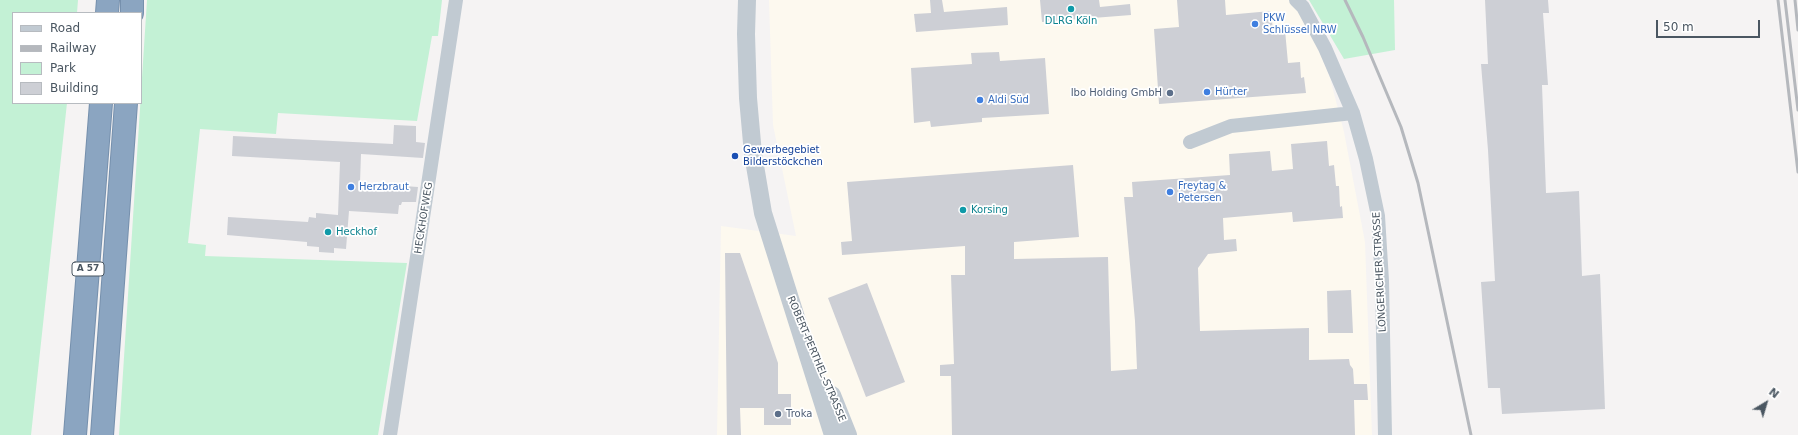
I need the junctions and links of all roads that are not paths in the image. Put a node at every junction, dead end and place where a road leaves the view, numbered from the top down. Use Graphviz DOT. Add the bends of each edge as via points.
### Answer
graph roads {
  1 [pos="108,0"];
  2 [pos="132,0"];
  3 [pos="456,0"];
  4 [pos="747,0"];
  5 [pos="1296,0"];
  6 [pos="107,12"];
  7 [pos="132,12"];
  8 [pos="101,104"];
  9 [pos="126,104"];
  10 [pos="1352,113"];
  11 [pos="1190,142"];
  12 [pos="784,283"];
  13 [pos="74,435"];
  14 [pos="102,435"];
  15 [pos="390,435"];
  16 [pos="833,435"];
  17 [pos="848,435"];
  18 [pos="1385,435"];
  1 -- 6 [label="highway"];
  2 -- 7 [label="highway"];
  3 -- 15 [label="street, HECKHOFWEG"];
  4 -- 12 [label="street, ROBERT-PERTHEL-STRASSE" via="748,90 753,154 763,212"];
  5 -- 10 [label="street, LONGERICHER STRASSE" via="1303,7 1325,48"];
  8 -- 13 [label="highway, A 57"];
  9 -- 14 [label="highway, A 57"];
  10 -- 11 [label="street" via="1231,126"];
  10 -- 18 [label="street, LONGERICHER STRASSE" via="1366,159 1378,216"];
  12 -- 16 [label="street, ROBERT-PERTHEL-STRASSE"];
  12 -- 17 [label="street, ROBERT-PERTHEL-STRASSE"];
}
